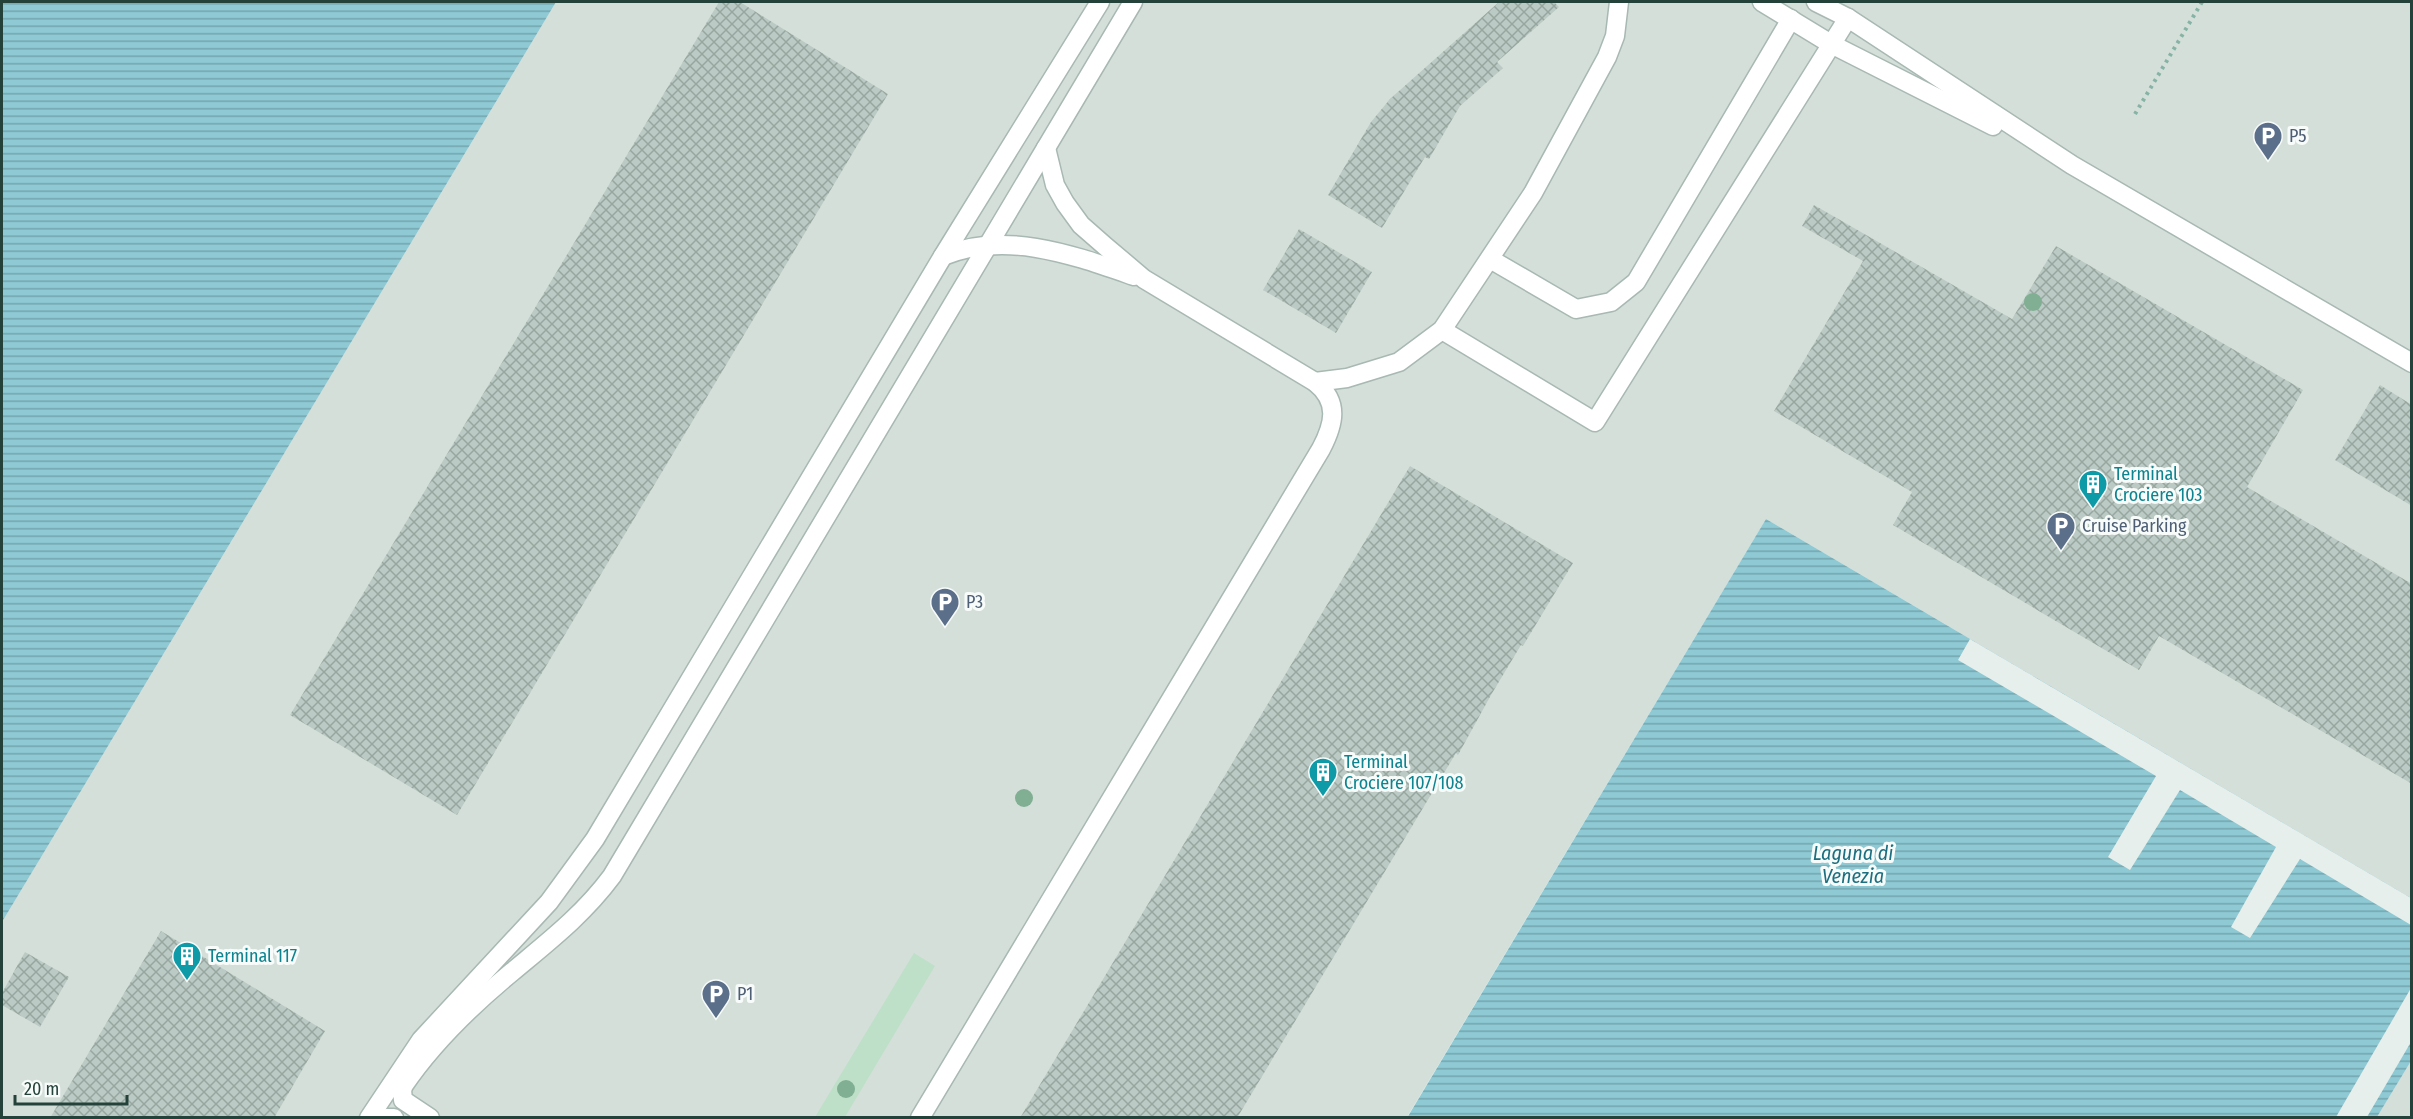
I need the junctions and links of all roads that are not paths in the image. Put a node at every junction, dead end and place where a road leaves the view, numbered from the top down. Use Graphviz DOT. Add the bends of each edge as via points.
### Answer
graph roads {
  1 [pos="1100,2"];
  2 [pos="1133,2"];
  3 [pos="1619,2"];
  4 [pos="1762,2"];
  5 [pos="1816,2"];
  6 [pos="1848,18"];
  7 [pos="1791,19"];
  8 [pos="1831,44"];
  9 [pos="1046,148"];
  10 [pos="2072,165"];
  11 [pos="989,245"];
  12 [pos="943,256"];
  13 [pos="1490,259"];
  14 [pos="1144,279"];
  15 [pos="1443,330"];
  16 [pos="2412,363"];
  17 [pos="1315,382"];
  18 [pos="369,1118"];
  19 [pos="386,1118"];
  20 [pos="394,1118"];
  21 [pos="430,1118"];
  22 [pos="920,1118"];
  1 -- 12 [label="lane"];
  2 -- 9 [label="lane"];
  3 -- 13 [label="lane" via="1615,36 1607,57 1533,193"];
  4 -- 7 [label="lane"];
  5 -- 6 [label="lane"];
  6 -- 8 [label="lane"];
  6 -- 10 [label="lane"];
  7 -- 8 [label="lane"];
  7 -- 13 [label="lane" via="1636,282 1611,302 1576,309"];
  8 -- 10 [label="lane"];
  8 -- 15 [label="lane" via="1595,422"];
  9 -- 11 [label="lane"];
  9 -- 14 [label="lane" via="1055,185 1081,225"];
  10 -- 16 [label="lane"];
  11 -- 12 [label="lane"];
  11 -- 14 [label="lane" via="1070,254"];
  11 -- 21 [label="lane" via="612,876 586,909 433,1046 404,1085 403,1100"];
  12 -- 18 [label="lane" via="596,839 549,902 421,1040"];
  13 -- 15 [label="lane"];
  14 -- 17 [label="lane"];
  15 -- 17 [label="lane" via="1399,362 1347,378"];
  17 -- 22 [label="lane" via="1332,401 1330,428 1323,444"];
  19 -- 20 [label="lane"];
}
